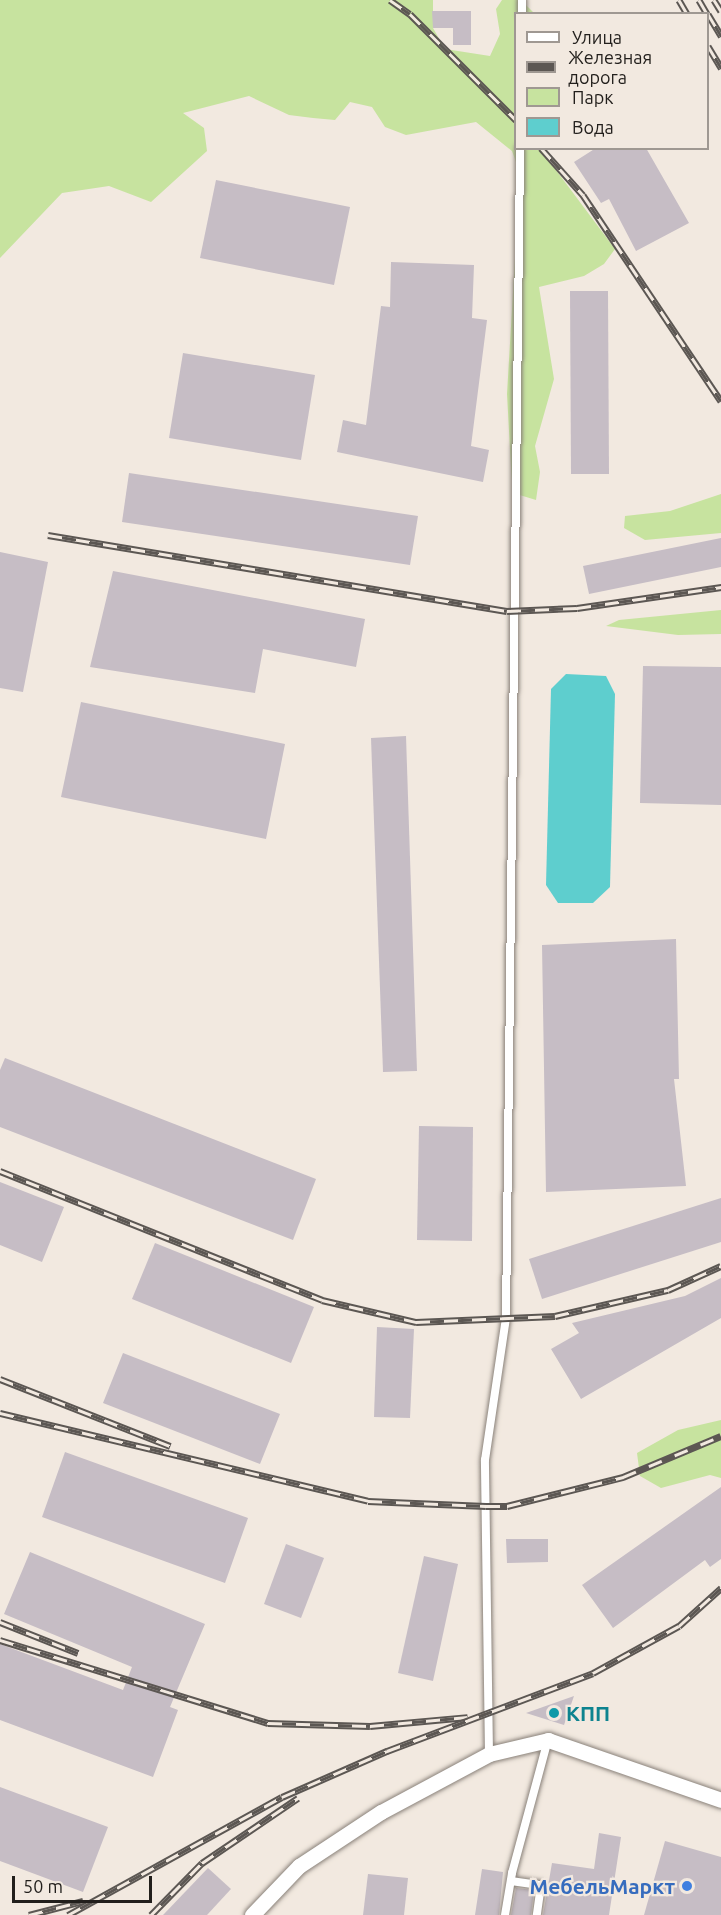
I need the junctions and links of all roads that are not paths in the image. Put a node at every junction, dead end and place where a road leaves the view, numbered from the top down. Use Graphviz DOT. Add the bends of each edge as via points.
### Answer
graph roads {
  1 [pos="520,150"];
  2 [pos="548,1740"];
  3 [pos="489,1754"];
  4 [pos="721,1800"];
  5 [pos="511,1881"];
  6 [pos="252,1915"];
  7 [pos="505,1915"];
  8 [pos="537,1915"];
  1 -- 3 [label="lane" via="506,1318 485,1460"];
  2 -- 3 [label="street"];
  2 -- 4 [label="street"];
  2 -- 5 [label="lane"];
  3 -- 6 [label="street" via="381,1812 299,1866"];
  5 -- 7 [label="lane"];
  5 -- 8 [label="lane" via="541,1885"];
}
